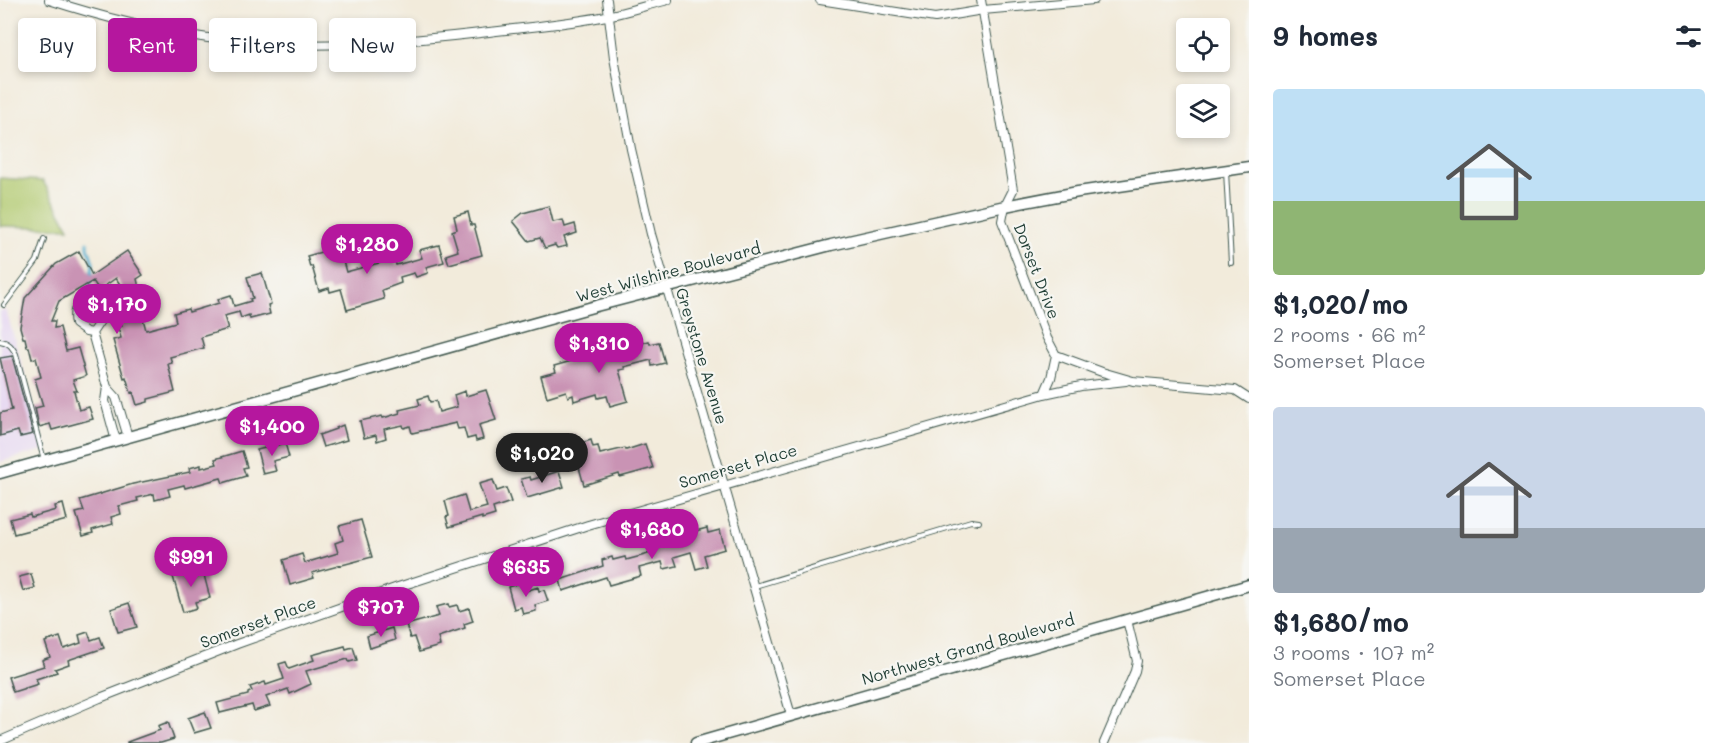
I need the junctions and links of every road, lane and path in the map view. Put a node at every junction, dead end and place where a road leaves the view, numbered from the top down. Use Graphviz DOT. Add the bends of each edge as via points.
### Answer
graph roads {
  1 [pos="49,0"];
  2 [pos="607,0"];
  3 [pos="668,0"];
  4 [pos="820,0"];
  5 [pos="981,0"];
  6 [pos="1094,0"];
  7 [pos="853,2"];
  8 [pos="983,10"];
  9 [pos="608,16"];
  10 [pos="1249,167"];
  11 [pos="1226,170"];
  12 [pos="1005,206"];
  13 [pos="44,239"];
  14 [pos="1231,263"];
  15 [pos="666,287"];
  16 [pos="4,304"];
  17 [pos="92,333"];
  18 [pos="0,341"];
  19 [pos="1056,355"];
  20 [pos="1133,381"];
  21 [pos="107,387"];
  22 [pos="1044,394"];
  23 [pos="1249,399"];
  24 [pos="128,437"];
  25 [pos="116,441"];
  26 [pos="44,461"];
  27 [pos="0,473"];
  28 [pos="725,486"];
  29 [pos="979,522"];
  30 [pos="1249,585"];
  31 [pos="754,586"];
  32 [pos="1127,620"];
  33 [pos="791,715"];
  34 [pos="1,742"];
  35 [pos="696,743"];
  36 [pos="1104,743"];
  1 -- 9 [label="street" via="138,25 209,38 279,44 406,41"];
  2 -- 9 [label="street, Greystone Avenue"];
  3 -- 9 [label="street"];
  4 -- 7 [label="street"];
  5 -- 8 [label="street, Dorset Drive"];
  6 -- 8 [label="street"];
  7 -- 8 [label="street" via="935,18"];
  8 -- 12 [label="street, Dorset Drive" via="1012,190"];
  9 -- 15 [label="street, Greystone Avenue" via="631,149"];
  10 -- 11 [label="street, West Wilshire Boulevard"];
  11 -- 12 [label="street, West Wilshire Boulevard"];
  11 -- 14 [label="lane"];
  12 -- 15 [label="street, West Wilshire Boulevard"];
  12 -- 19 [label="street, Dorset Drive" via="1002,221"];
  13 -- 16 [label="lane" via="37,261"];
  15 -- 24 [label="street, West Wilshire Boulevard"];
  15 -- 28 [label="street, Greystone Avenue"];
  17 -- 21 [label="street"];
  18 -- 26 [label="lane" via="12,346 16,354"];
  19 -- 20 [label="street"];
  19 -- 22 [label="street"];
  20 -- 22 [label="street, Somerset Place"];
  20 -- 23 [label="street" via="1235,390"];
  21 -- 24 [label="street" via="116,397"];
  21 -- 25 [label="street" via="105,401"];
  22 -- 28 [label="street, Somerset Place"];
  24 -- 25 [label="street, West Wilshire Boulevard"];
  25 -- 26 [label="street, West Wilshire Boulevard"];
  26 -- 27 [label="street, West Wilshire Boulevard"];
  28 -- 31 [label="street, Greystone Avenue"];
  28 -- 34 [label="street, Somerset Place" via="588,525 398,587 237,644"];
  29 -- 31 [label="lane"];
  30 -- 32 [label="street, Northwest Grand Boulevard"];
  31 -- 33 [label="street, Greystone Avenue"];
  32 -- 33 [label="street, Northwest Grand Boulevard"];
  32 -- 36 [label="street" via="1137,661"];
  33 -- 35 [label="street, Northwest Grand Boulevard"];
}
